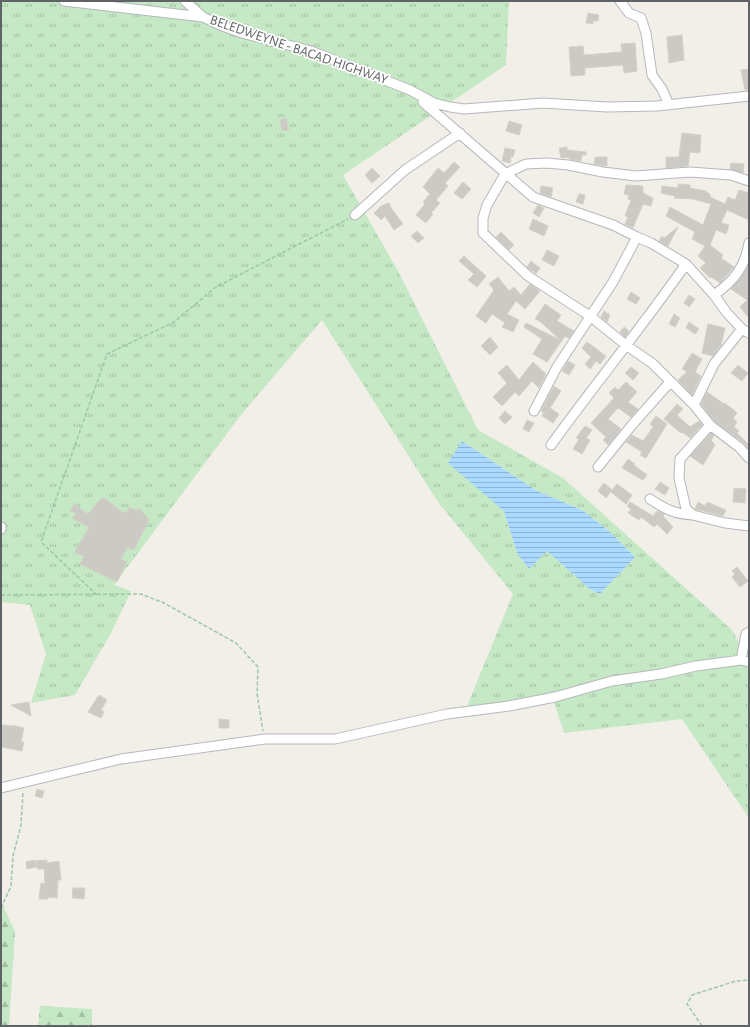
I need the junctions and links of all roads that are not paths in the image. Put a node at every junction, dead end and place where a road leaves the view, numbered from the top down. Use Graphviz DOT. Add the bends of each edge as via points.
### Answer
graph roads {
  1 [pos="64,1"];
  2 [pos="185,1"];
  3 [pos="620,1"];
  4 [pos="203,17"];
  5 [pos="410,90"];
  6 [pos="749,96"];
  7 [pos="669,105"];
  8 [pos="460,134"];
  9 [pos="505,174"];
  10 [pos="749,181"];
  11 [pos="355,215"];
  12 [pos="636,237"];
  13 [pos="749,243"];
  14 [pos="748,255"];
  15 [pos="686,264"];
  16 [pos="714,295"];
  17 [pos="590,316"];
  18 [pos="746,331"];
  19 [pos="627,346"];
  20 [pos="670,382"];
  21 [pos="694,405"];
  22 [pos="534,411"];
  23 [pos="710,425"];
  24 [pos="551,445"];
  25 [pos="749,458"];
  26 [pos="598,468"];
  27 [pos="650,499"];
  28 [pos="693,515"];
  29 [pos="749,526"];
  30 [pos="749,632"];
  31 [pos="745,661"];
  32 [pos="1,788"];
  1 -- 4 [label="street"];
  2 -- 4 [label="street, BELEDWEYNE - BACAD HIGHWAY"];
  3 -- 7 [label="street" via="629,13 641,18 646,33 652,74"];
  4 -- 5 [label="street, BELEDWEYNE - BACAD HIGHWAY" via="242,33 311,51"];
  5 -- 7 [label="street, BELEDWEYNE - BACAD HIGHWAY" via="434,103 464,109 543,103 607,107"];
  5 -- 8 [label="street"];
  6 -- 7 [label="street, BELEDWEYNE - BACAD HIGHWAY"];
  8 -- 9 [label="street"];
  8 -- 11 [label="street" via="405,170"];
  9 -- 10 [label="street" via="526,164 547,163 636,176 690,172 731,175"];
  9 -- 12 [label="street" via="533,198 613,225"];
  9 -- 17 [label="street" via="487,205 483,218 483,233 528,276"];
  12 -- 15 [label="street"];
  12 -- 17 [label="street" via="613,282"];
  13 -- 14 [label="street"];
  14 -- 16 [label="street" via="738,274"];
  15 -- 16 [label="street"];
  15 -- 19 [label="street"];
  16 -- 18 [label="street" via="727,313"];
  17 -- 19 [label="street"];
  17 -- 22 [label="street" via="557,367"];
  18 -- 21 [label="street" via="714,364"];
  19 -- 20 [label="street" via="652,363"];
  19 -- 24 [label="street"];
  20 -- 21 [label="street"];
  20 -- 26 [label="street"];
  21 -- 23 [label="street"];
  23 -- 25 [label="street"];
  23 -- 28 [label="street" via="680,459 679,478 686,509"];
  27 -- 28 [label="street" via="667,510"];
  28 -- 29 [label="street"];
  30 -- 31 [label="street" via="746,634"];
  31 -- 32 [label="street" via="696,666 612,681 555,697 447,714 335,739 265,739 121,759"];
}
